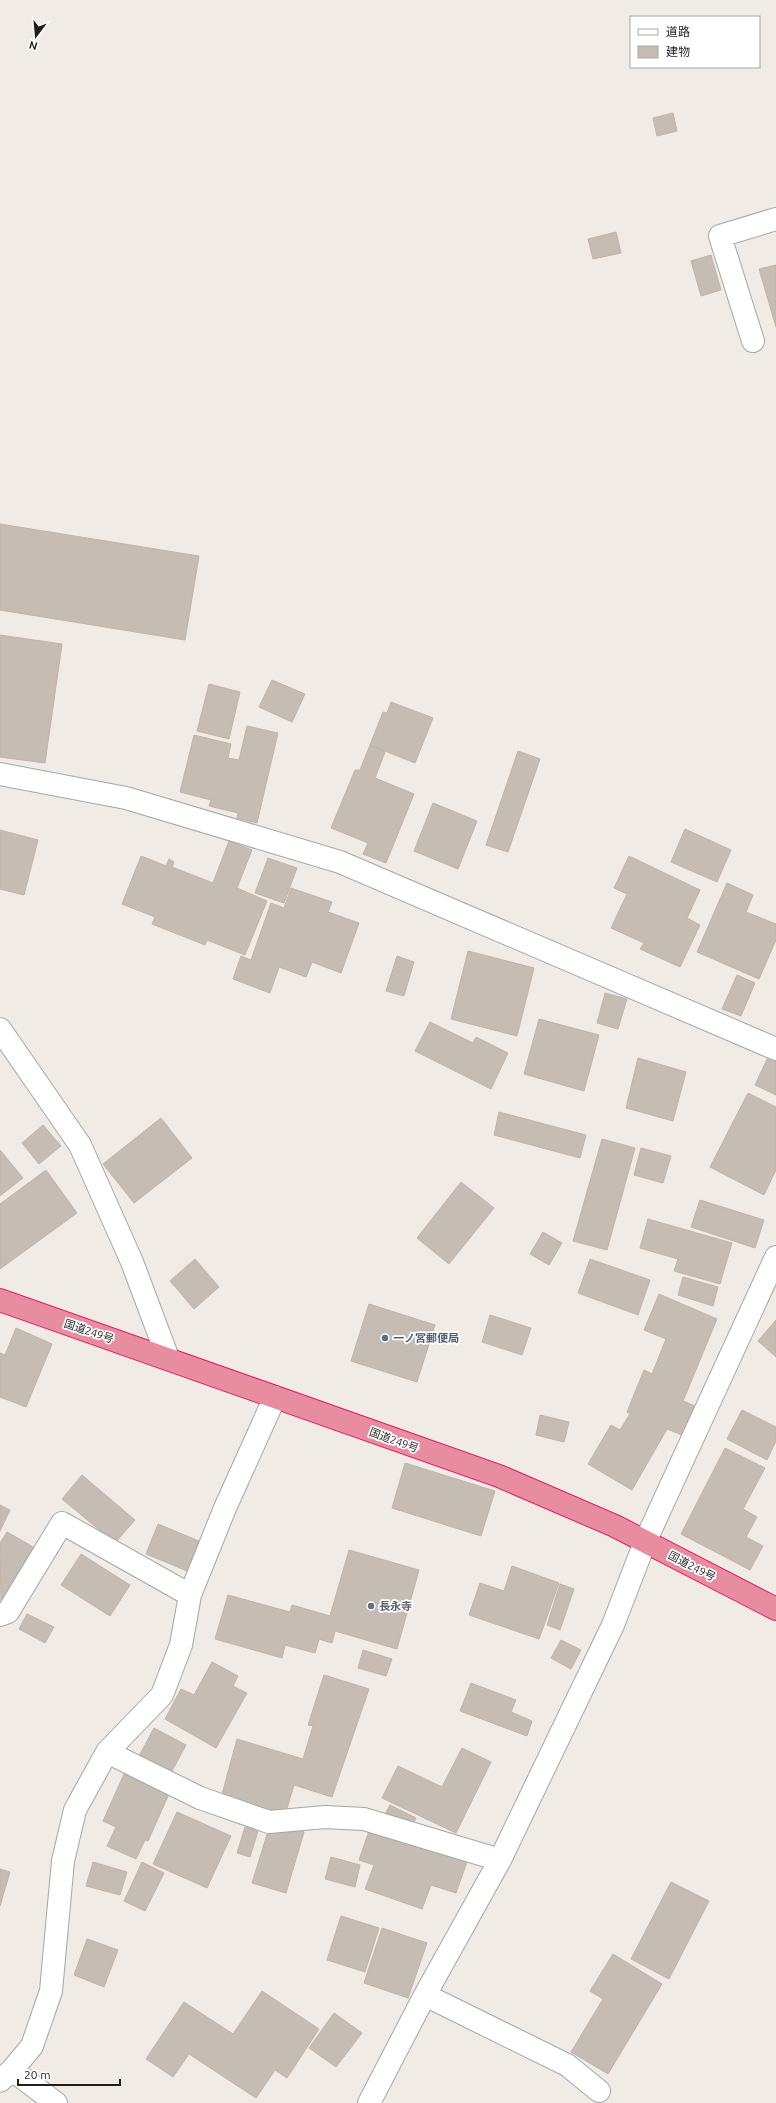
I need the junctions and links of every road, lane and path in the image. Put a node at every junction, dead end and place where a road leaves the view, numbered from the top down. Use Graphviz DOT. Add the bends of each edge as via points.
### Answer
graph roads {
  1 [pos="776,219"];
  2 [pos="753,341"];
  3 [pos="0,774"];
  4 [pos="0,1029"];
  5 [pos="776,1049"];
  6 [pos="776,1257"];
  7 [pos="0,1300"];
  8 [pos="168,1358"];
  9 [pos="275,1397"];
  10 [pos="644,1542"];
  11 [pos="190,1595"];
  12 [pos="776,1609"];
  13 [pos="0,1615"];
  14 [pos="107,1752"];
  15 [pos="500,1860"];
  16 [pos="425,1995"];
  17 [pos="6,2075"];
  18 [pos="599,2091"];
  19 [pos="56,2103"];
  20 [pos="368,2103"];
  1 -- 2 [label="street" via="720,236"];
  3 -- 5 [label="street" via="126,798 340,862"];
  4 -- 8 [label="street" via="80,1145 132,1262"];
  6 -- 10 [label="street"];
  7 -- 8 [label="highway, 国道249号"];
  8 -- 9 [label="highway, 国道249号"];
  9 -- 10 [label="highway, 国道249号" via="499,1476 615,1526"];
  9 -- 11 [label="street" via="225,1508"];
  10 -- 12 [label="highway, 国道249号"];
  10 -- 15 [label="street" via="613,1625"];
  11 -- 13 [label="street" via="62,1523 8,1612"];
  11 -- 14 [label="street" via="181,1645 162,1695"];
  14 -- 15 [label="street" via="200,1798 268,1822 325,1817 364,1818"];
  14 -- 17 [label="street" via="75,1810 63,1861 51,1991 32,2046"];
  15 -- 16 [label="street"];
  16 -- 18 [label="street" via="567,2065"];
  16 -- 20 [label="street"];
  17 -- 19 [label="street"];
}
